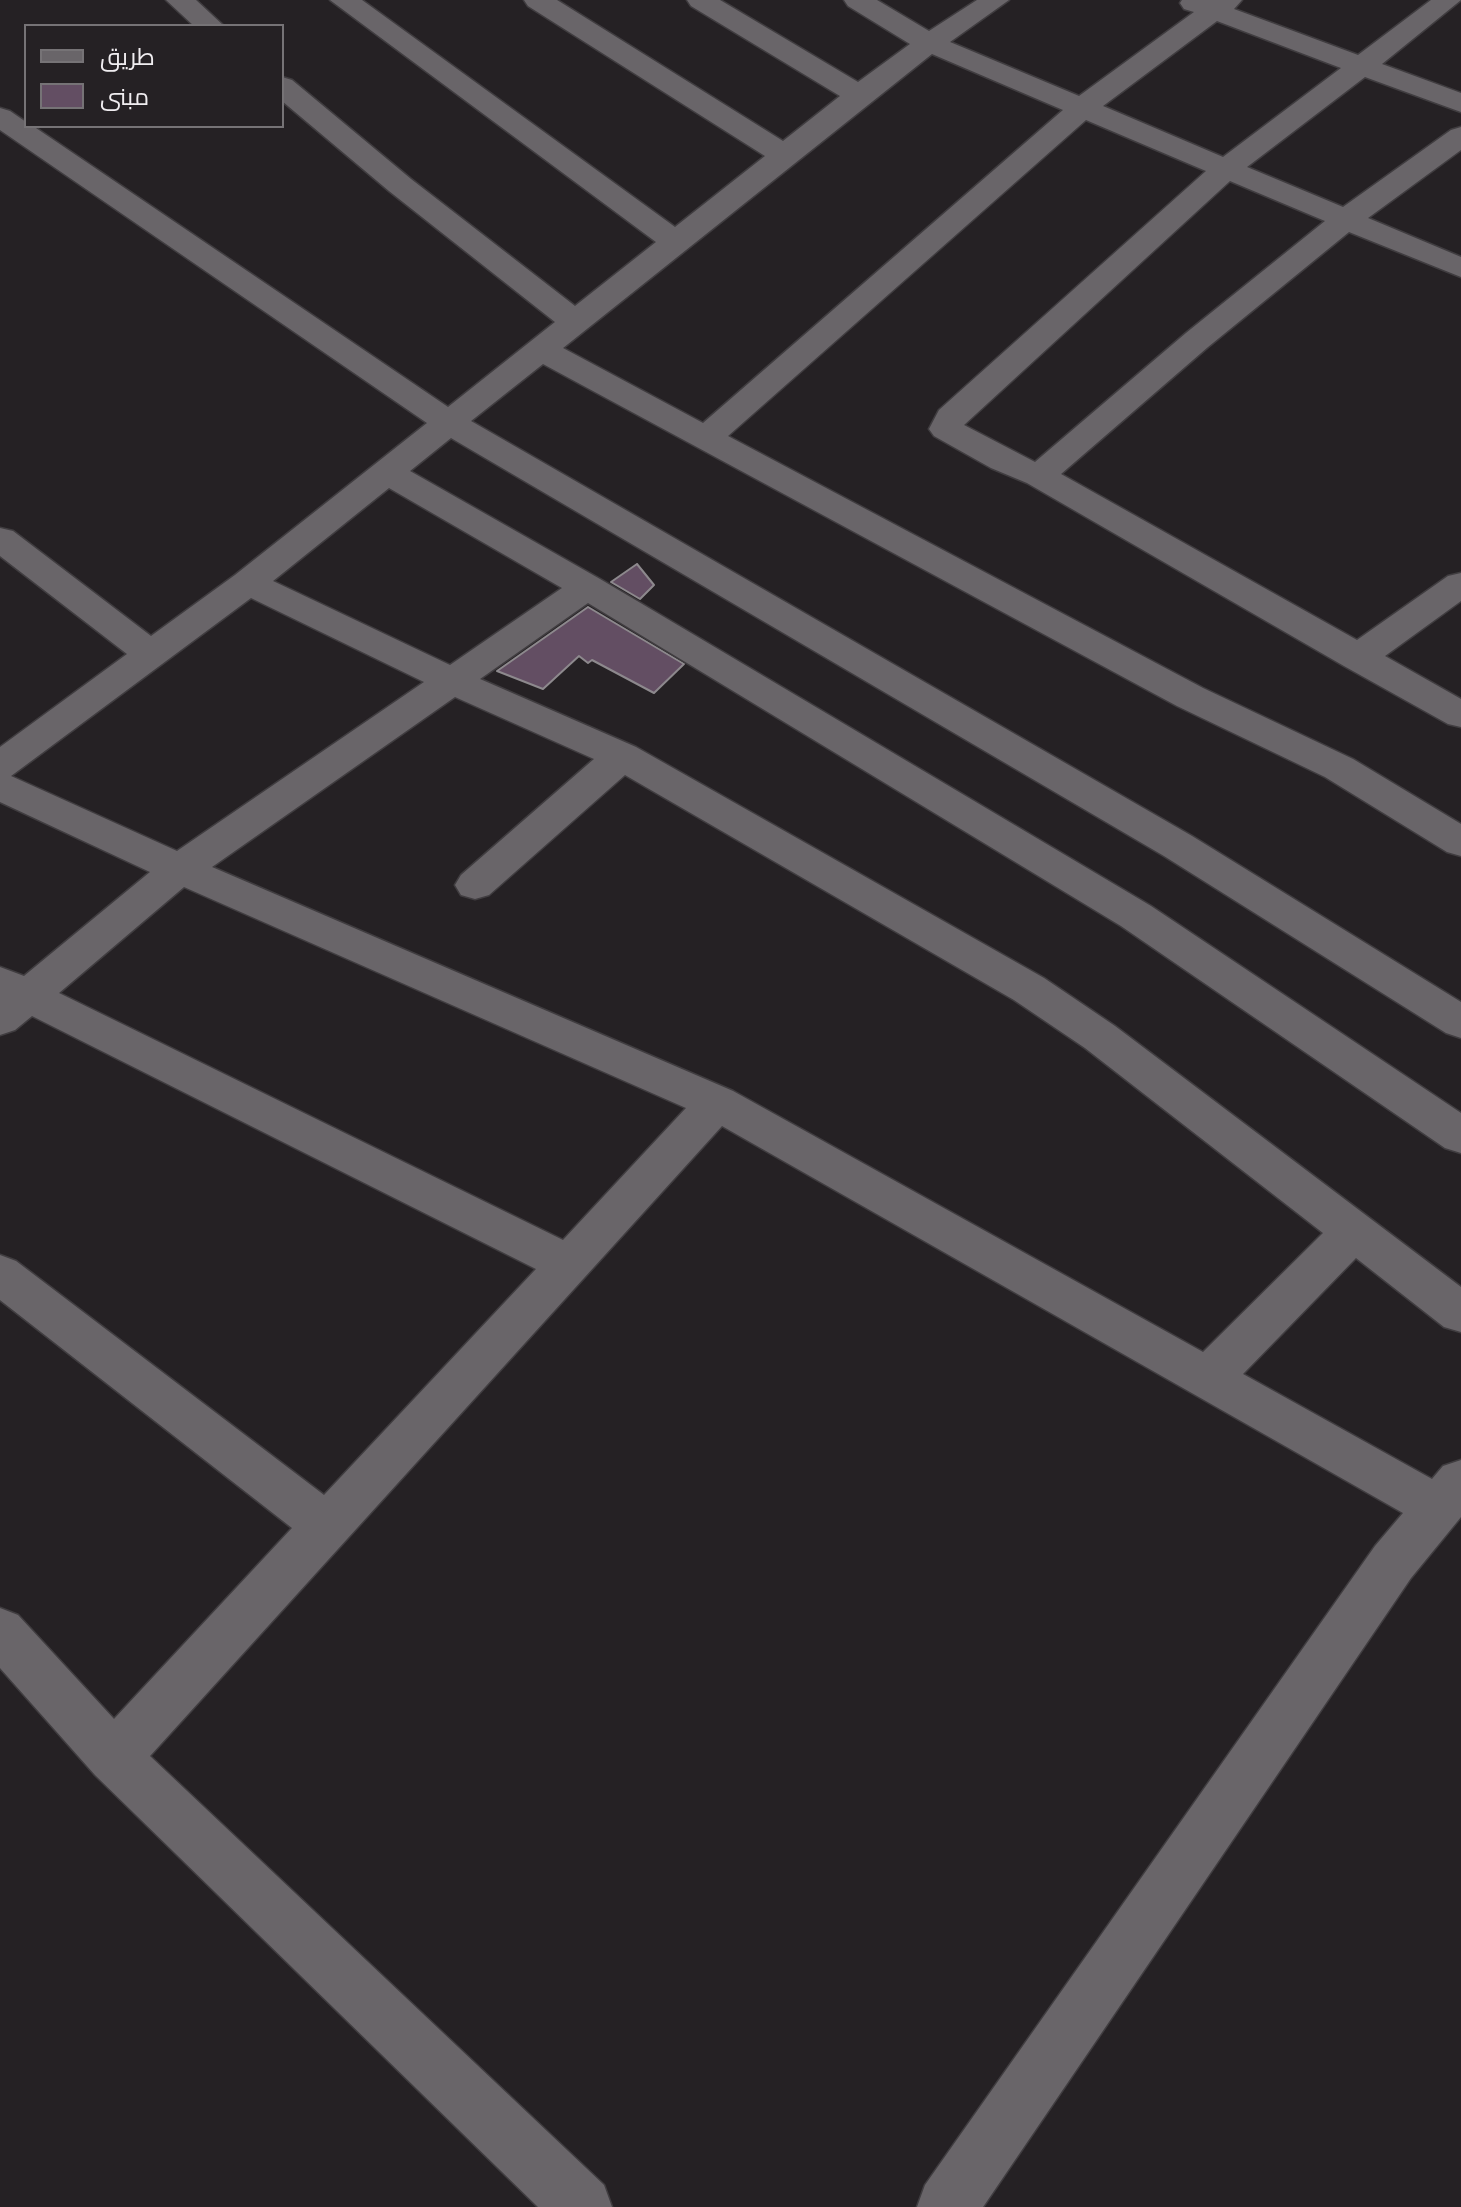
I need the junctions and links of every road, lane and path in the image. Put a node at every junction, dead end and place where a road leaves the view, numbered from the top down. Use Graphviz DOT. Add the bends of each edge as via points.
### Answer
graph roads {
  1 [pos="180,0"];
  2 [pos="344,0"];
  3 [pos="538,0"];
  4 [pos="701,0"];
  5 [pos="858,0"];
  6 [pos="995,0"];
  7 [pos="1448,0"];
  8 [pos="1209,3"];
  9 [pos="208,24"];
  10 [pos="929,43"];
  11 [pos="1364,65"];
  12 [pos="284,88"];
  13 [pos="859,95"];
  14 [pos="1461,103"];
  15 [pos="1083,107"];
  16 [pos="0,117"];
  17 [pos="1461,136"];
  18 [pos="784,155"];
  19 [pos="1228,167"];
  20 [pos="1345,220"];
  21 [pos="676,242"];
  22 [pos="1461,268"];
  23 [pos="576,322"];
  24 [pos="542,350"];
  25 [pos="450,423"];
  26 [pos="706,438"];
  27 [pos="387,472"];
  28 [pos="1039,476"];
  29 [pos="0,539"];
  30 [pos="248,583"];
  31 [pos="1461,584"];
  32 [pos="587,587"];
  33 [pos="152,655"];
  34 [pos="1357,658"];
  35 [pos="452,681"];
  36 [pos="1461,715"];
  37 [pos="622,756"];
  38 [pos="0,766"];
  39 [pos="0,786"];
  40 [pos="1461,842"];
  41 [pos="180,869"];
  42 [pos="475,885"];
  43 [pos="9,999"];
  44 [pos="1461,1022"];
  45 [pos="717,1103"];
  46 [pos="1461,1136"];
  47 [pos="1355,1230"];
  48 [pos="569,1264"];
  49 [pos="0,1274"];
  50 [pos="1461,1313"];
  51 [pos="1209,1378"];
  52 [pos="1449,1494"];
  53 [pos="327,1526"];
  54 [pos="0,1631"];
  55 [pos="114,1757"];
  56 [pos="582,2207"];
  57 [pos="947,2207"];
  1 -- 9 [label="street"];
  2 -- 21 [label="street"];
  3 -- 18 [label="street"];
  4 -- 13 [label="street"];
  5 -- 10 [label="street"];
  6 -- 10 [label="street"];
  7 -- 11 [label="street"];
  8 -- 11 [label="street"];
  8 -- 15 [label="street"];
  10 -- 13 [label="street"];
  10 -- 15 [label="street"];
  11 -- 14 [label="street"];
  11 -- 19 [label="street"];
  12 -- 23 [label="street"];
  13 -- 18 [label="street"];
  15 -- 19 [label="street"];
  15 -- 26 [label="street"];
  16 -- 25 [label="street"];
  17 -- 20 [label="street"];
  18 -- 21 [label="street"];
  19 -- 20 [label="street"];
  19 -- 28 [label="street" via="946,425 954,436"];
  20 -- 22 [label="street"];
  20 -- 28 [label="street"];
  21 -- 23 [label="street"];
  23 -- 24 [label="street"];
  24 -- 25 [label="street"];
  24 -- 26 [label="street"];
  25 -- 27 [label="street"];
  25 -- 44 [label="street" via="1178,846"];
  26 -- 40 [label="street" via="1190,697 1339,768"];
  27 -- 30 [label="street"];
  27 -- 32 [label="street"];
  28 -- 34 [label="street"];
  29 -- 33 [label="street"];
  30 -- 33 [label="street"];
  30 -- 35 [label="street"];
  31 -- 34 [label="street"];
  32 -- 35 [label="street"];
  32 -- 46 [label="street" via="1136,916"];
  33 -- 38 [label="street"];
  34 -- 36 [label="street"];
  35 -- 37 [label="street"];
  35 -- 41 [label="street"];
  37 -- 42 [label="street"];
  37 -- 47 [label="street" via="1029,989 1113,1046"];
  39 -- 41 [label="street"];
  41 -- 43 [label="street"];
  41 -- 45 [label="street"];
  43 -- 48 [label="street"];
  45 -- 48 [label="street"];
  45 -- 51 [label="street"];
  47 -- 50 [label="street"];
  47 -- 51 [label="street"];
  48 -- 53 [label="street"];
  49 -- 53 [label="street"];
  51 -- 52 [label="street"];
  52 -- 57 [label="street" via="1393,1562"];
  53 -- 55 [label="street"];
  54 -- 55 [label="street"];
  55 -- 56 [label="street"];
}
